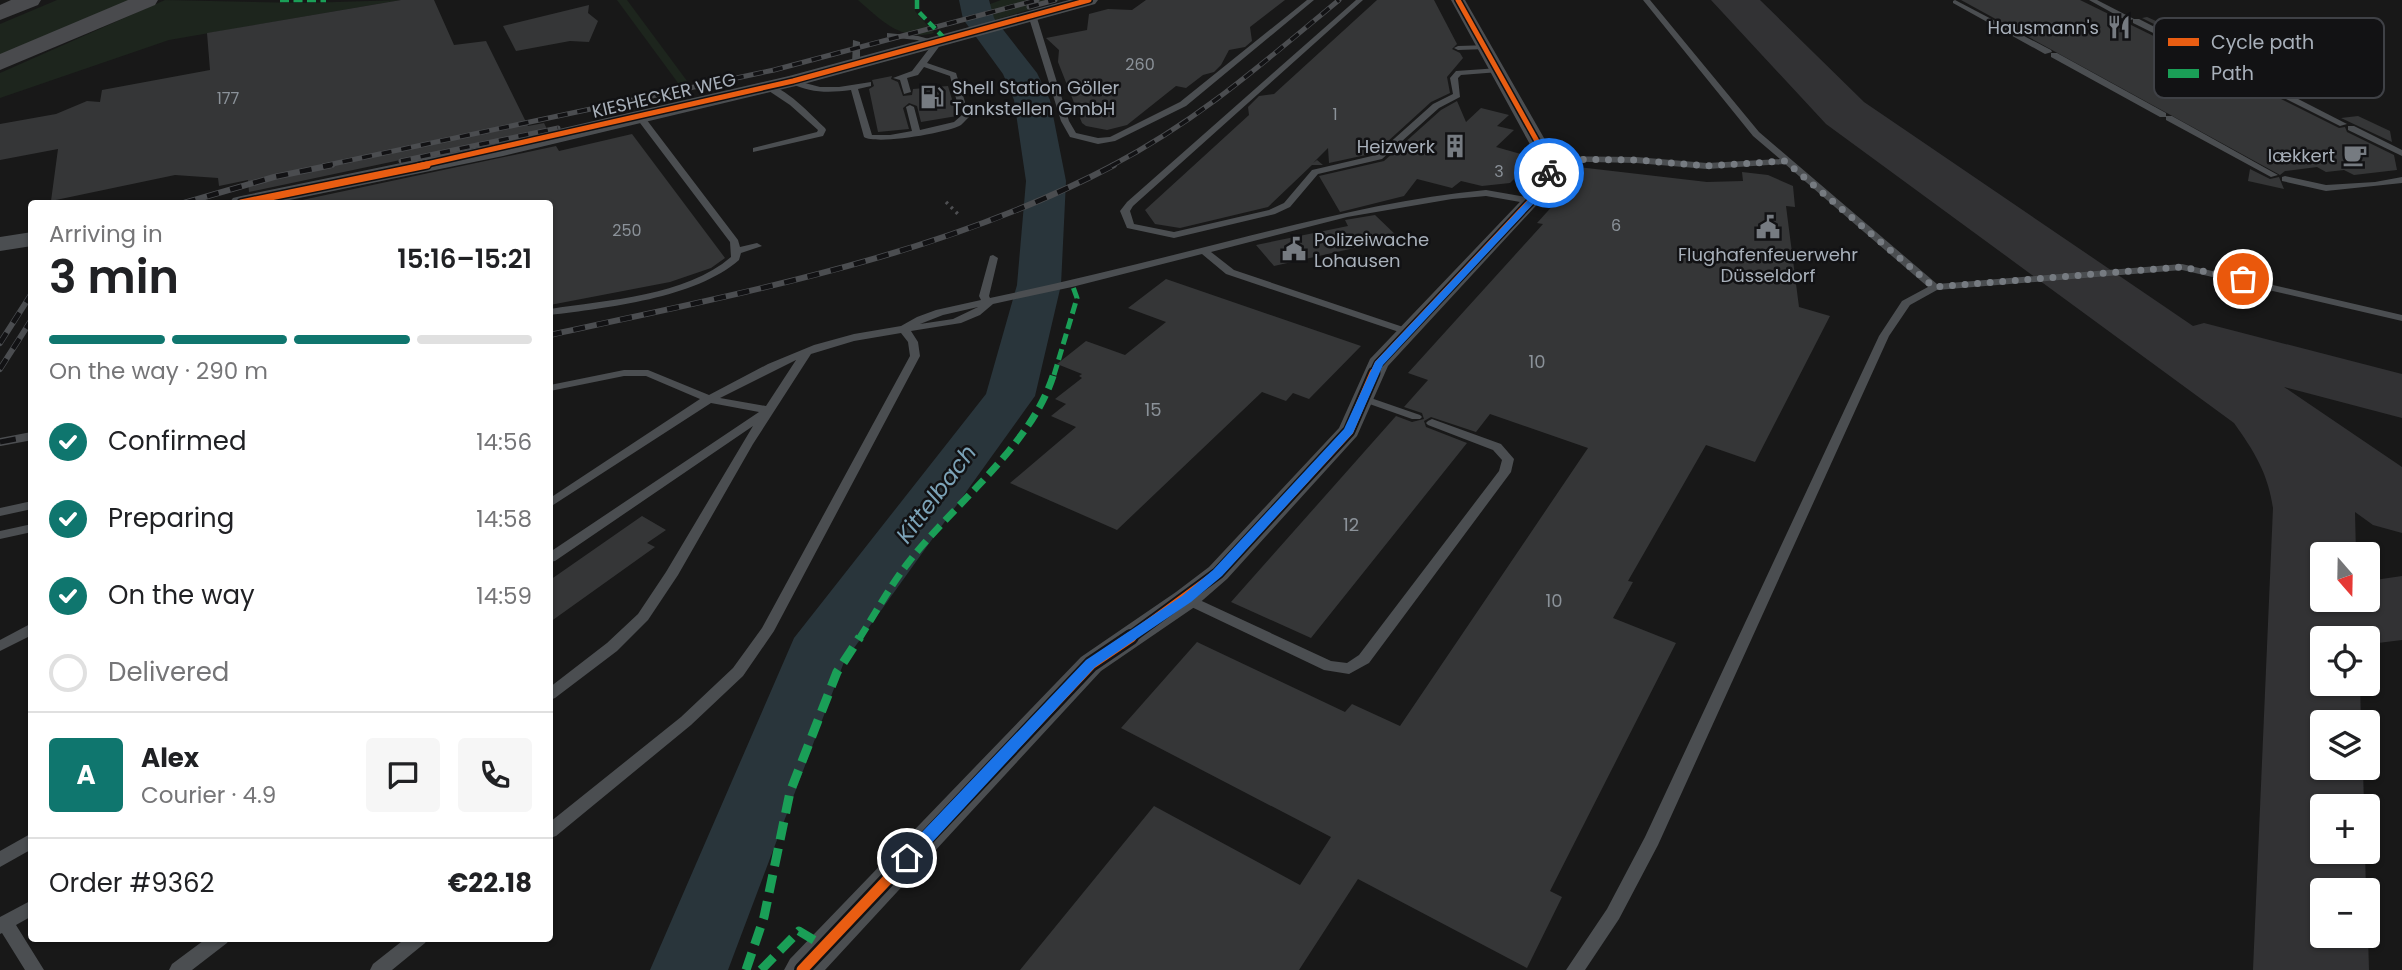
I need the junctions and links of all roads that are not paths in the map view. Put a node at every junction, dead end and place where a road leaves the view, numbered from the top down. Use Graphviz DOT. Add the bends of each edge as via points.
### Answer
graph roads {
  1 [pos="30,0"];
  2 [pos="147,0"];
  3 [pos="1089,0"];
  4 [pos="1311,0"];
  5 [pos="1360,0"];
  6 [pos="1458,0"];
  7 [pos="1646,0"];
  8 [pos="2092,0"];
  9 [pos="1955,2"];
  10 [pos="0,13"];
  11 [pos="1033,18"];
  12 [pos="2154,30"];
  13 [pos="890,35"];
  14 [pos="1052,40"];
  15 [pos="1041,41"];
  16 [pos="856,42"];
  17 [pos="937,44"];
  18 [pos="1486,47"];
  19 [pos="1458,48"];
  20 [pos="0,63"];
  21 [pos="923,64"];
  22 [pos="856,65"];
  23 [pos="1060,68"];
  24 [pos="1499,70"];
  25 [pos="1050,74"];
  26 [pos="793,81"];
  27 [pos="903,85"];
  28 [pos="769,86"];
  29 [pos="2291,98"];
  30 [pos="961,103"];
  31 [pos="1421,108"];
  32 [pos="873,109"];
  33 [pos="1432,109"];
  34 [pos="860,112"];
  35 [pos="640,117"];
  36 [pos="965,117"];
  37 [pos="911,119"];
  38 [pos="755,150"];
  39 [pos="2402,153"];
  40 [pos="1547,159"];
  41 [pos="1785,161"];
  42 [pos="2274,175"];
  43 [pos="2285,179"];
  44 [pos="2402,180"];
  45 [pos="2375,184"];
  46 [pos="256,200"];
  47 [pos="1532,201"];
  48 [pos="1287,205"];
  49 [pos="1305,223"];
  50 [pos="28,240"];
  51 [pos="0,244"];
  52 [pos="757,246"];
  53 [pos="1203,250"];
  54 [pos="737,251"];
  55 [pos="993,258"];
  56 [pos="1934,287"];
  57 [pos="988,304"];
  58 [pos="553,311"];
  59 [pos="2402,318"];
  60 [pos="904,329"];
  61 [pos="1408,332"];
  62 [pos="808,351"];
  63 [pos="553,387"];
  64 [pos="1364,398"];
  65 [pos="709,399"];
  66 [pos="769,410"];
  67 [pos="1416,417"];
  68 [pos="1432,423"];
  69 [pos="553,501"];
  70 [pos="28,506"];
  71 [pos="0,512"];
  72 [pos="28,529"];
  73 [pos="0,535"];
  74 [pos="553,556"];
  75 [pos="1186,599"];
  76 [pos="28,630"];
  77 [pos="0,646"];
  78 [pos="553,692"];
  79 [pos="553,829"];
  80 [pos="28,842"];
  81 [pos="0,860"];
  82 [pos="28,909"];
  83 [pos="3,925"];
  84 [pos="216,942"];
  85 [pos="414,942"];
  86 [pos="35,970"];
  87 [pos="178,970"];
  88 [pos="379,970"];
  89 [pos="802,970"];
  90 [pos="1575,970"];
  1 -- 10 [label="highway"];
  2 -- 20 [label="highway"];
  3 -- 11 [label="street, KIESHECKER WEG"];
  4 -- 25 [label="lane" via="1183,104 1112,139 1086,140 1073,135"];
  5 -- 48 [label="lane" via="1125,211 1130,226 1174,235"];
  6 -- 18 [label="street"];
  7 -- 41 [label="lane" via="1756,134"];
  8 -- 12 [label="lane"];
  9 -- 42 [label="lane"];
  11 -- 15 [label="lane"];
  11 -- 17 [label="street, KIESHECKER WEG"];
  13 -- 17 [label="lane"];
  14 -- 15 [label="lane"];
  15 -- 25 [label="lane"];
  16 -- 22 [label="lane"];
  17 -- 21 [label="lane"];
  17 -- 22 [label="street, KIESHECKER WEG"];
  18 -- 19 [label="lane"];
  18 -- 24 [label="street"];
  21 -- 27 [label="lane"];
  21 -- 30 [label="lane" via="953,75"];
  22 -- 26 [label="street, KIESHECKER WEG"];
  23 -- 25 [label="lane"];
  24 -- 33 [label="lane" via="1459,73 1454,78 1457,95"];
  24 -- 40 [label="street"];
  26 -- 28 [label="street, KIESHECKER WEG"];
  26 -- 34 [label="lane"];
  28 -- 35 [label="street, KIESHECKER WEG"];
  28 -- 38 [label="lane" via="822,130"];
  29 -- 39 [label="lane"];
  31 -- 33 [label="lane"];
  32 -- 34 [label="lane"];
  32 -- 34 [label="lane"];
  32 -- 34 [label="lane"];
  32 -- 34 [label="lane"];
  33 -- 48 [label="lane" via="1379,157 1315,172"];
  34 -- 37 [label="lane" via="890,138"];
  35 -- 46 [label="street, KIESHECKER WEG"];
  35 -- 54 [label="lane" via="735,242"];
  36 -- 37 [label="lane" via="957,124"];
  40 -- 41 [label="lane" via="1707,166"];
  40 -- 47 [label="street" via="1547,184"];
  41 -- 56 [label="lane"];
  43 -- 45 [label="lane" via="2326,188"];
  44 -- 45 [label="lane"];
  47 -- 49 [label="lane" via="1486,194 1452,196"];
  47 -- 61 [label="street"];
  48 -- 49 [label="lane"];
  49 -- 53 [label="lane"];
  50 -- 51 [label="street"];
  52 -- 54 [label="lane"];
  53 -- 57 [label="lane"];
  53 -- 61 [label="lane" via="1230,272"];
  54 -- 58 [label="lane" via="729,267 714,277"];
  55 -- 57 [label="lane" via="984,296"];
  56 -- 59 [label="lane" via="2182,267"];
  56 -- 90 [label="lane" via="1906,303 1884,336 1652,840 1613,914"];
  57 -- 60 [label="lane" via="955,321 927,329"];
  60 -- 62 [label="lane"];
  60 -- 79 [label="lane" via="915,356 760,641 738,672 687,720"];
  61 -- 64 [label="street" via="1378,364"];
  62 -- 65 [label="lane" via="742,378"];
  62 -- 66 [label="lane"];
  63 -- 65 [label="lane" via="624,373 648,373"];
  64 -- 67 [label="lane"];
  64 -- 75 [label="street" via="1349,431 1218,573"];
  65 -- 66 [label="lane"];
  65 -- 69 [label="lane"];
  66 -- 74 [label="lane"];
  66 -- 78 [label="lane" via="643,617 612,648"];
  68 -- 75 [label="lane" via="1497,447 1508,459 1505,472 1364,659 1349,669 1329,666"];
  70 -- 71 [label="lane"];
  72 -- 73 [label="lane"];
  75 -- 89 [label="street" via="1091,664"];
  76 -- 77 [label="lane"];
  80 -- 81 [label="lane"];
  82 -- 83 [label="lane"];
  83 -- 86 [label="lane"];
  84 -- 87 [label="lane"];
  85 -- 88 [label="lane"];
}
